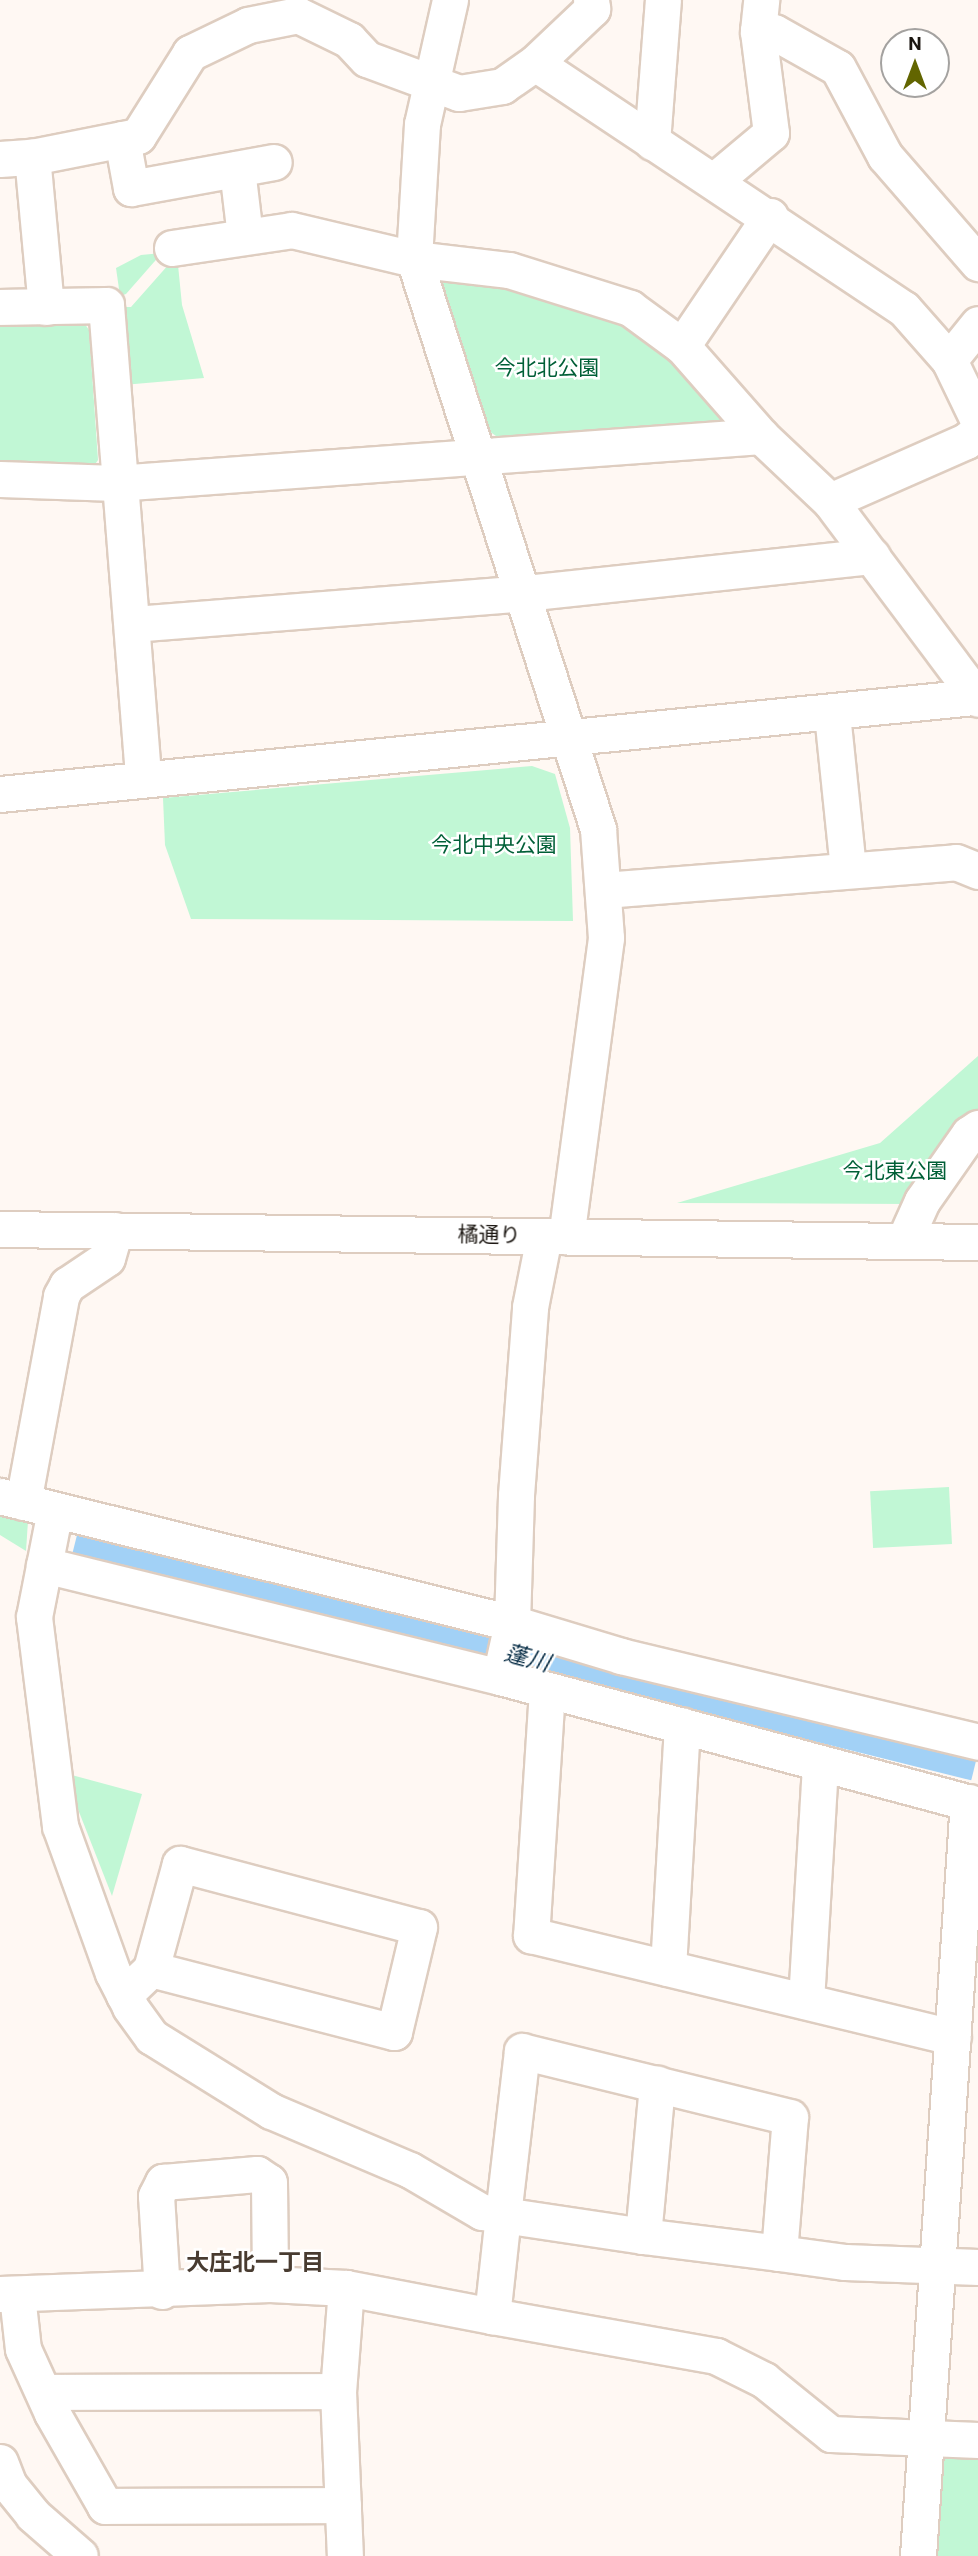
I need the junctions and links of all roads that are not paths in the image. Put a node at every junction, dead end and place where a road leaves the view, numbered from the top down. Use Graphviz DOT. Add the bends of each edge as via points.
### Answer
graph roads {
  1 [pos="450,0"];
  2 [pos="591,0"];
  3 [pos="663,0"];
  4 [pos="760,15"];
  5 [pos="536,63"];
  6 [pos="431,85"];
  7 [pos="122,139"];
  8 [pos="652,142"];
  9 [pos="16,158"];
  10 [pos="274,162"];
  11 [pos="237,169"];
  12 [pos="715,180"];
  13 [pos="770,216"];
  14 [pos="245,236"];
  15 [pos="172,248"];
  16 [pos="414,259"];
  17 [pos="978,262"];
  18 [pos="0,307"];
  19 [pos="46,307"];
  20 [pos="978,324"];
  21 [pos="682,346"];
  22 [pos="949,360"];
  23 [pos="978,420"];
  24 [pos="978,431"];
  25 [pos="761,436"];
  26 [pos="481,457"];
  27 [pos="0,479"];
  28 [pos="116,484"];
  29 [pos="830,501"];
  30 [pos="872,556"];
  31 [pos="525,593"];
  32 [pos="133,624"];
  33 [pos="975,698"];
  34 [pos="832,714"];
  35 [pos="569,739"];
  36 [pos="143,779"];
  37 [pos="0,793"];
  38 [pos="848,869"];
  39 [pos="978,871"];
  40 [pos="604,890"];
  41 [pos="978,1128"];
  42 [pos="0,1228"];
  43 [pos="115,1230"];
  44 [pos="555,1236"];
  45 [pos="904,1241"];
  46 [pos="978,1242"];
  47 [pos="26,1503"];
  48 [pos="44,1565"];
  49 [pos="511,1627"];
  50 [pos="501,1672"];
  51 [pos="547,1689"];
  52 [pos="682,1725"];
  53 [pos="978,1742"];
  54 [pos="820,1763"];
  55 [pos="975,1802"];
  56 [pos="968,1962"];
  57 [pos="668,1968"];
  58 [pos="151,1969"];
  59 [pos="124,1995"];
  60 [pos="806,2001"];
  61 [pos="953,2037"];
  62 [pos="657,2084"];
  63 [pos="964,2090"];
  64 [pos="503,2215"];
  65 [pos="643,2236"];
  66 [pos="779,2253"];
  67 [pos="938,2264"];
  68 [pos="978,2267"];
  69 [pos="270,2284"];
  70 [pos="346,2288"];
  71 [pos="162,2291"];
  72 [pos="8,2295"];
  73 [pos="492,2316"];
  74 [pos="338,2391"];
  75 [pos="45,2392"];
  76 [pos="926,2436"];
  77 [pos="978,2440"];
  78 [pos="0,2462"];
  79 [pos="343,2505"];
  80 [pos="80,2556"];
  81 [pos="345,2556"];
  82 [pos="918,2556"];
  1 -- 6 [label="street"];
  2 -- 5 [label="street" via="592,9"];
  3 -- 8 [label="street"];
  4 -- 12 [label="street" via="771,133"];
  4 -- 17 [label="street" via="774,32 838,68 884,156"];
  5 -- 6 [label="street" via="502,86 459,93"];
  5 -- 8 [label="street"];
  6 -- 7 [label="street" via="367,59 349,40 298,15 248,25 190,53 138,136"];
  6 -- 16 [label="street" via="422,124"];
  7 -- 9 [label="street"];
  7 -- 11 [label="street" via="131,188"];
  8 -- 12 [label="street"];
  9 -- 19 [label="street"];
  10 -- 11 [label="street"];
  11 -- 14 [label="street"];
  12 -- 13 [label="street"];
  13 -- 21 [label="street"];
  13 -- 22 [label="street" via="904,309"];
  14 -- 15 [label="street"];
  14 -- 16 [label="street" via="292,230"];
  16 -- 21 [label="street" via="509,270 629,308"];
  16 -- 26 [label="street"];
  18 -- 19 [label="street"];
  19 -- 28 [label="street" via="106,305"];
  20 -- 22 [label="street"];
  21 -- 25 [label="street"];
  22 -- 23 [label="street"];
  24 -- 29 [label="street" via="966,441"];
  25 -- 26 [label="street"];
  25 -- 29 [label="street"];
  26 -- 28 [label="street"];
  26 -- 31 [label="street"];
  27 -- 28 [label="street"];
  28 -- 32 [label="street"];
  29 -- 30 [label="street"];
  30 -- 31 [label="street"];
  30 -- 33 [label="street"];
  31 -- 32 [label="street"];
  31 -- 35 [label="street"];
  32 -- 36 [label="street"];
  33 -- 34 [label="street"];
  34 -- 35 [label="street"];
  34 -- 38 [label="street"];
  35 -- 36 [label="street"];
  35 -- 40 [label="street" via="598,829"];
  36 -- 37 [label="street"];
  38 -- 39 [label="street" via="956,862"];
  38 -- 40 [label="street"];
  40 -- 44 [label="street" via="606,938"];
  41 -- 45 [label="street" via="922,1201"];
  42 -- 43 [label="street, 橘通り"];
  43 -- 44 [label="street, 橘通り"];
  43 -- 47 [label="street" via="107,1258 67,1285 61,1296"];
  44 -- 45 [label="street, 橘通り"];
  44 -- 49 [label="street" via="530,1307"];
  45 -- 46 [label="street, 橘通り"];
  47 -- 48 [label="street"];
  47 -- 49 [label="street"];
  48 -- 50 [label="street"];
  48 -- 59 [label="street" via="34,1617 60,1826"];
  49 -- 50 [label="street"];
  49 -- 53 [label="street"];
  50 -- 51 [label="street"];
  51 -- 52 [label="street"];
  51 -- 57 [label="street" via="531,1935"];
  52 -- 54 [label="street"];
  52 -- 57 [label="street"];
  54 -- 55 [label="street"];
  54 -- 60 [label="street"];
  55 -- 56 [label="street"];
  56 -- 61 [label="street"];
  57 -- 60 [label="street"];
  58 -- 58 [label="street" via="180,1864 419,1927 394,2032"];
  58 -- 59 [label="street"];
  59 -- 64 [label="street" via="152,2037 271,2111 410,2170 482,2212"];
  60 -- 61 [label="street"];
  61 -- 63 [label="street"];
  62 -- 64 [label="street" via="522,2051"];
  62 -- 65 [label="street"];
  62 -- 66 [label="street" via="790,2117"];
  63 -- 67 [label="street"];
  64 -- 65 [label="street"];
  64 -- 73 [label="street"];
  65 -- 66 [label="street"];
  66 -- 67 [label="street" via="845,2262"];
  67 -- 68 [label="street"];
  67 -- 76 [label="street"];
  69 -- 70 [label="street"];
  69 -- 71 [label="street"];
  69 -- 71 [label="street" via="269,2182 257,2174 163,2182 156,2196"];
  70 -- 73 [label="street"];
  70 -- 74 [label="street"];
  71 -- 72 [label="street"];
  72 -- 75 [label="street" via="23,2349"];
  73 -- 76 [label="street" via="716,2356 764,2380 831,2434"];
  74 -- 75 [label="street"];
  74 -- 79 [label="street"];
  75 -- 79 [label="street" via="52,2413 105,2506"];
  76 -- 77 [label="street"];
  76 -- 82 [label="street"];
  78 -- 80 [label="street" via="9,2484 33,2515"];
  79 -- 81 [label="street"];
}
